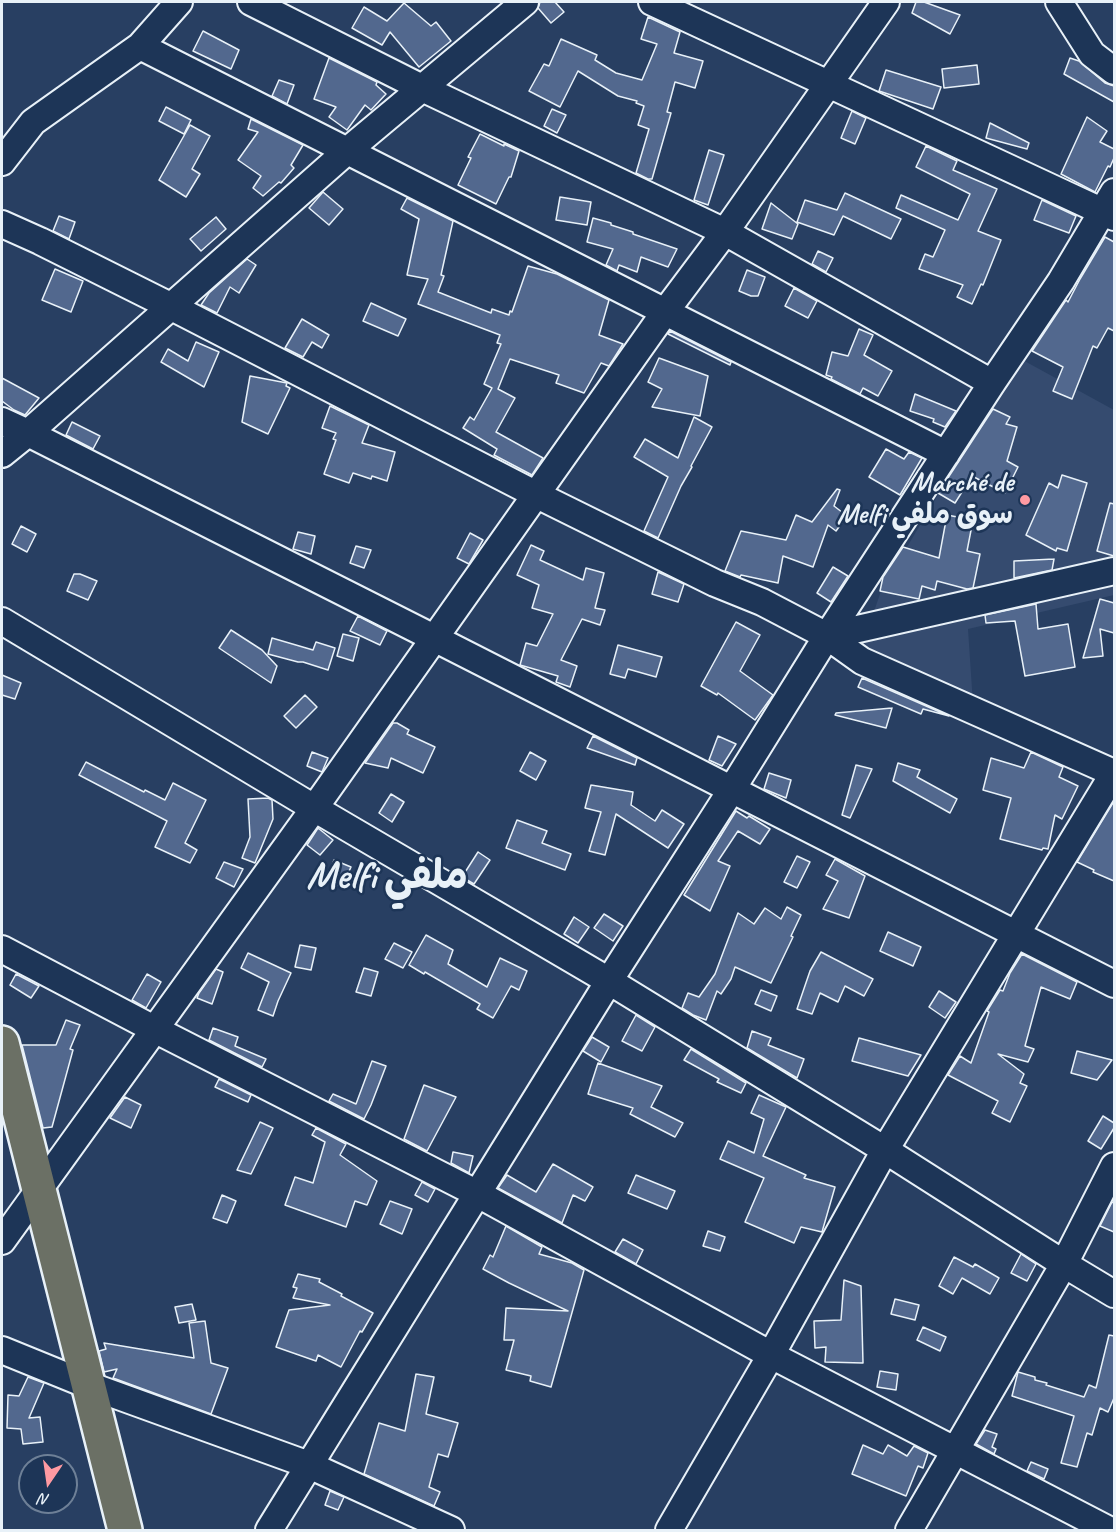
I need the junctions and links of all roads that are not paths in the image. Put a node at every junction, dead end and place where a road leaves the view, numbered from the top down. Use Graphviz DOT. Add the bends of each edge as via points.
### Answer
graph roads {
  1 [pos="179,2"];
  2 [pos="251,2"];
  3 [pos="525,2"];
  4 [pos="652,2"];
  5 [pos="885,2"];
  6 [pos="1059,2"];
  7 [pos="140,46"];
  8 [pos="1114,71"];
  9 [pos="828,83"];
  10 [pos="422,87"];
  11 [pos="347,151"];
  12 [pos="2,162"];
  13 [pos="1110,207"];
  14 [pos="2,224"];
  15 [pos="725,232"];
  16 [pos="170,306"];
  17 [pos="665,312"];
  18 [pos="992,383"];
  19 [pos="2,421"];
  20 [pos="28,433"];
  21 [pos="2,454"];
  22 [pos="946,454"];
  23 [pos="537,495"];
  24 [pos="1114,571"];
  25 [pos="2,621"];
  26 [pos="827,636"];
  27 [pos="434,638"];
  28 [pos="1114,773"];
  29 [pos="732,789"];
  30 [pos="314,808"];
  31 [pos="1017,934"];
  32 [pos="2,949"];
  33 [pos="609,981"];
  34 [pos="1114,984"];
  35 [pos="154,1029"];
  36 [pos="2,1043"];
  37 [pos="885,1150"];
  38 [pos="1114,1166"];
  39 [pos="38,1191"];
  40 [pos="478,1194"];
  41 [pos="1107,1199"];
  42 [pos="2,1241"];
  43 [pos="1064,1264"];
  44 [pos="1114,1294"];
  45 [pos="2,1350"];
  46 [pos="771,1355"];
  47 [pos="88,1385"];
  48 [pos="955,1451"];
  49 [pos="309,1465"];
  50 [pos="125,1530"];
  51 [pos="269,1530"];
  52 [pos="451,1530"];
  53 [pos="669,1530"];
  54 [pos="909,1530"];
  55 [pos="1108,1530"];
  1 -- 7 [label="street"];
  2 -- 10 [label="street"];
  3 -- 10 [label="street"];
  4 -- 9 [label="street"];
  5 -- 9 [label="street"];
  6 -- 8 [label="street" via="1092,54"];
  7 -- 11 [label="street"];
  7 -- 12 [label="street" via="33,122"];
  9 -- 13 [label="street"];
  9 -- 15 [label="street"];
  10 -- 11 [label="street"];
  10 -- 15 [label="street"];
  11 -- 16 [label="street"];
  11 -- 17 [label="street"];
  13 -- 18 [label="street"];
  14 -- 16 [label="street"];
  15 -- 17 [label="street"];
  15 -- 18 [label="street"];
  16 -- 20 [label="street"];
  16 -- 23 [label="street"];
  17 -- 22 [label="street"];
  17 -- 23 [label="street"];
  18 -- 22 [label="street"];
  19 -- 20 [label="street"];
  20 -- 21 [label="street"];
  20 -- 27 [label="street"];
  22 -- 26 [label="street"];
  23 -- 26 [label="street"];
  23 -- 27 [label="street"];
  24 -- 26 [label="street"];
  25 -- 30 [label="street"];
  26 -- 28 [label="street" via="862,661"];
  26 -- 29 [label="street"];
  27 -- 29 [label="street"];
  27 -- 30 [label="street"];
  28 -- 31 [label="street"];
  29 -- 31 [label="street"];
  29 -- 33 [label="street"];
  30 -- 33 [label="street"];
  30 -- 35 [label="street"];
  31 -- 34 [label="street"];
  31 -- 37 [label="street"];
  32 -- 35 [label="street"];
  33 -- 37 [label="street"];
  33 -- 40 [label="street"];
  35 -- 39 [label="street"];
  35 -- 40 [label="street"];
  36 -- 39 [label="main road"];
  37 -- 43 [label="street"];
  37 -- 46 [label="street"];
  38 -- 41 [label="street"];
  39 -- 42 [label="street"];
  39 -- 47 [label="main road"];
  40 -- 46 [label="street"];
  40 -- 49 [label="street"];
  41 -- 43 [label="street"];
  43 -- 44 [label="street"];
  43 -- 48 [label="street"];
  45 -- 47 [label="street"];
  46 -- 48 [label="street"];
  46 -- 53 [label="street"];
  47 -- 49 [label="street"];
  47 -- 50 [label="main road"];
  48 -- 54 [label="street"];
  48 -- 55 [label="street"];
  49 -- 51 [label="street"];
  49 -- 52 [label="street"];
}
